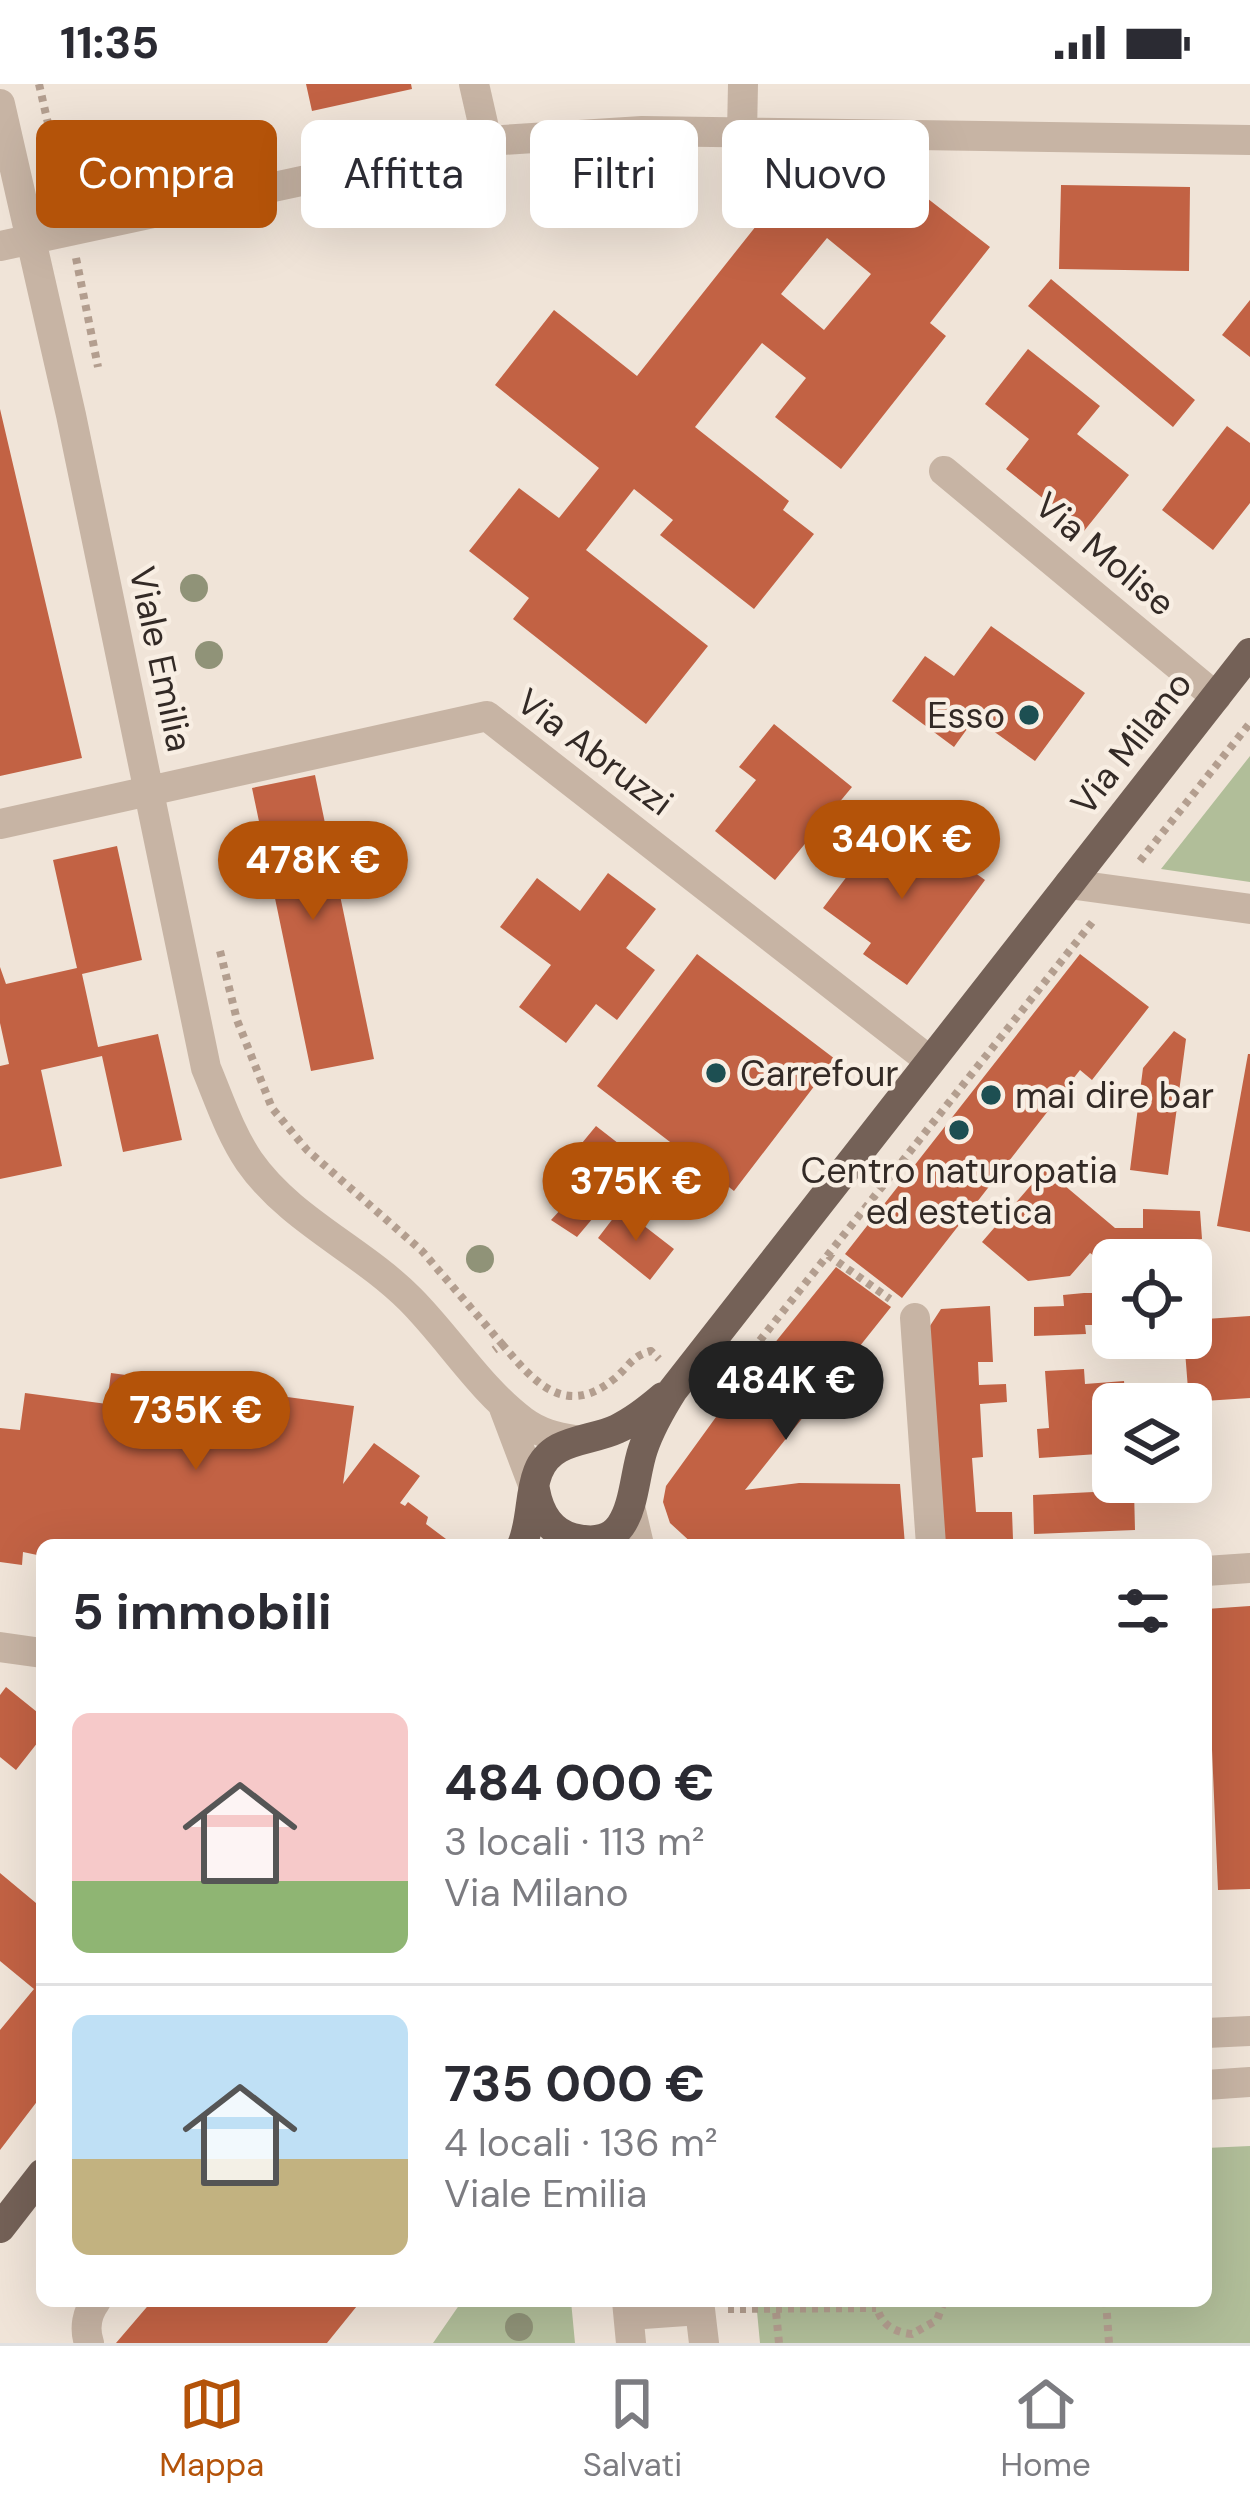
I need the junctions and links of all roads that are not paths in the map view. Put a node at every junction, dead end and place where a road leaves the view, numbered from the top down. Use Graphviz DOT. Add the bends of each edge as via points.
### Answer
graph roads {
  1 [pos="474,84"];
  2 [pos="743,84"];
  3 [pos="0,104"];
  4 [pos="482,120"];
  5 [pos="742,120"];
  6 [pos="722,133"];
  7 [pos="929,136"];
  8 [pos="506,140"];
  9 [pos="1250,140"];
  10 [pos="301,181"];
  11 [pos="15,243"];
  12 [pos="944,471"];
  13 [pos="1250,653"];
  14 [pos="1216,697"];
  15 [pos="148,790"];
  16 [pos="0,824"];
  17 [pos="1069,884"];
  18 [pos="1250,909"];
  19 [pos="931,1061"];
  20 [pos="916,1318"];
  21 [pos="677,1384"];
  22 [pos="502,1402"];
  23 [pos="583,1440"];
  24 [pos="535,1490"];
  25 [pos="633,1495"];
  26 [pos="523,1539"];
  27 [pos="582,1539"];
  28 [pos="603,1539"];
  29 [pos="637,1539"];
  30 [pos="931,1539"];
  31 [pos="1250,1568"];
  32 [pos="1212,1571"];
  33 [pos="0,1647"];
  34 [pos="36,1652"];
  35 [pos="1250,2031"];
  36 [pos="1212,2033"];
  37 [pos="1250,2082"];
  38 [pos="1212,2085"];
  39 [pos="36,2182"];
  40 [pos="0,2228"];
  41 [pos="91,2307"];
  42 [pos="690,2307"];
  43 [pos="699,2307"];
  44 [pos="629,2320"];
  45 [pos="89,2343"];
  46 [pos="704,2343"];
  1 -- 4 [label="street"];
  2 -- 5 [label="street"];
  3 -- 11 [label="street, Viale Emilia"];
  6 -- 8 [label="street"];
  7 -- 9 [label="street"];
  10 -- 11 [label="street"];
  11 -- 15 [label="street, Viale Emilia" via="71,415"];
  12 -- 14 [label="street, Via Molise"];
  13 -- 14 [label="main road, Via Milano"];
  14 -- 17 [label="main road, Via Milano"];
  15 -- 16 [label="street"];
  15 -- 19 [label="street, Via Abruzzi" via="487,716"];
  15 -- 22 [label="street, Viale Emilia" via="206,1068 250,1162 288,1204 408,1297"];
  17 -- 18 [label="street"];
  17 -- 19 [label="main road, Via Milano"];
  19 -- 21 [label="main road, Via Milano"];
  20 -- 30 [label="street"];
  21 -- 23 [label="main road, Via Milano" via="627,1424"];
  21 -- 25 [label="main road, Via Milano" via="654,1421"];
  22 -- 23 [label="street, Viale Emilia" via="552,1436"];
  22 -- 24 [label="street, Viale Emilia"];
  23 -- 24 [label="main road, Via Milano" via="547,1457"];
  23 -- 25 [label="main road" via="620,1453"];
  24 -- 26 [label="main road, Via Milano"];
  24 -- 27 [label="main road" via="546,1522"];
  25 -- 28 [label="main road"];
  25 -- 29 [label="street"];
  31 -- 32 [label="street"];
  33 -- 34 [label="street"];
  35 -- 36 [label="street"];
  37 -- 38 [label="street"];
  39 -- 40 [label="main road"];
  41 -- 45 [label="street"];
  42 -- 44 [label="street"];
  43 -- 46 [label="street"];
}
